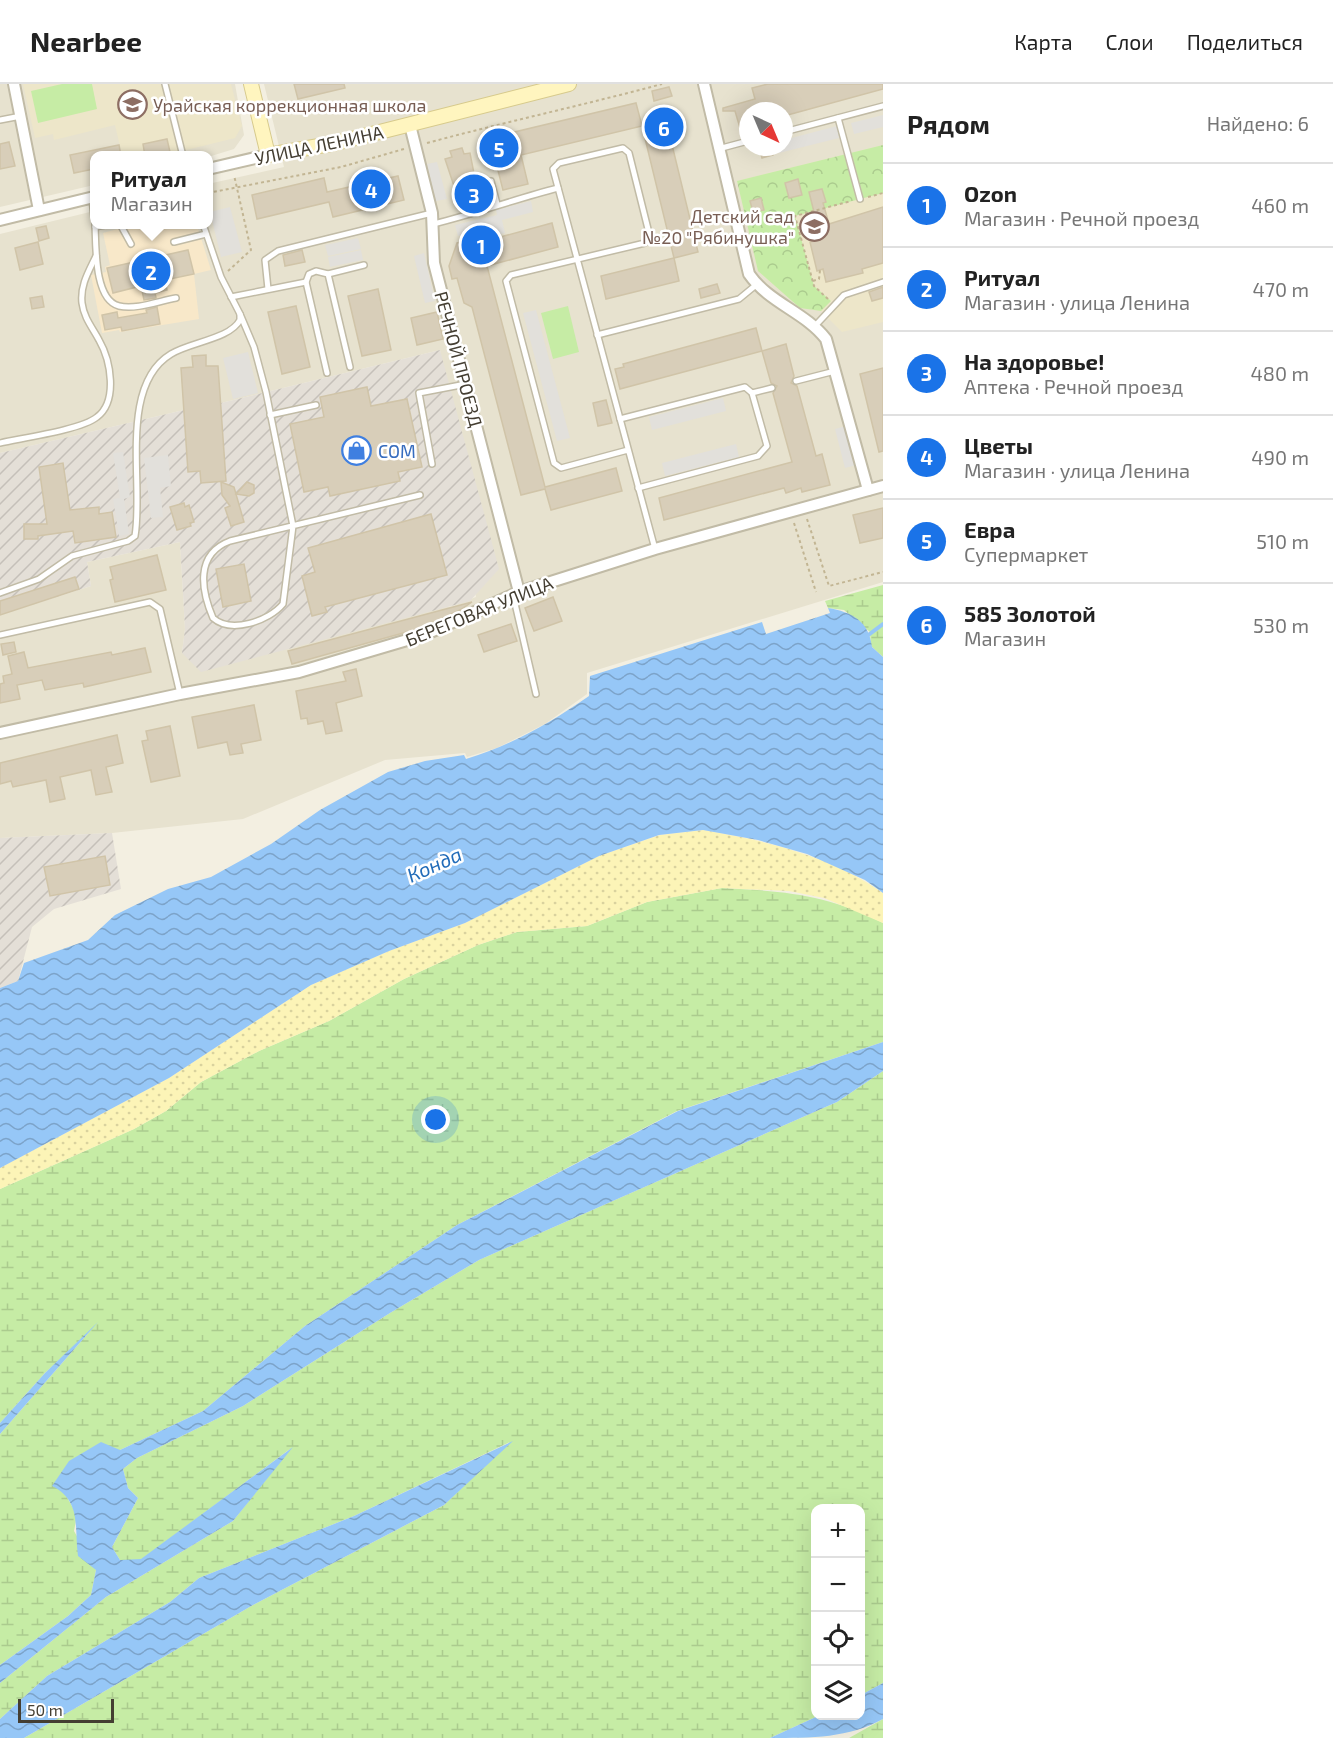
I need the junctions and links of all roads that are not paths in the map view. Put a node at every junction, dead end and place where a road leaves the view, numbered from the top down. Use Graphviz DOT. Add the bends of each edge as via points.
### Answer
graph roads {
  1 [pos="14,84"];
  2 [pos="165,84"];
  3 [pos="251,84"];
  4 [pos="569,84"];
  5 [pos="704,84"];
  6 [pos="883,106"];
  7 [pos="21,116"];
  8 [pos="838,118"];
  9 [pos="0,120"];
  10 [pos="410,125"];
  11 [pos="793,130"];
  12 [pos="739,143"];
  13 [pos="718,149"];
  14 [pos="182,151"];
  15 [pos="268,155"];
  16 [pos="213,168"];
  17 [pos="491,181"];
  18 [pos="558,188"];
  19 [pos="90,199"];
  20 [pos="860,199"];
  21 [pos="497,204"];
  22 [pos="39,210"];
  23 [pos="432,219"];
  24 [pos="0,220"];
  25 [pos="95,229"];
  26 [pos="122,229"];
  27 [pos="204,229"];
  28 [pos="206,234"];
  29 [pos="174,242"];
  30 [pos="130,244"];
  31 [pos="96,256"];
  32 [pos="577,259"];
  33 [pos="364,265"];
  34 [pos="328,274"];
  35 [pos="306,282"];
  36 [pos="883,282"];
  37 [pos="756,285"];
  38 [pos="268,290"];
  39 [pos="231,297"];
  40 [pos="176,298"];
  41 [pos="240,314"];
  42 [pos="814,327"];
  43 [pos="597,335"];
  44 [pos="350,368"];
  45 [pos="836,371"];
  46 [pos="327,373"];
  47 [pos="796,381"];
  48 [pos="466,384"];
  49 [pos="772,387"];
  50 [pos="752,393"];
  51 [pos="316,405"];
  52 [pos="270,415"];
  53 [pos="620,419"];
  54 [pos="0,442"];
  55 [pos="628,450"];
  56 [pos="432,464"];
  57 [pos="883,486"];
  58 [pos="638,488"];
  59 [pos="868,490"];
  60 [pos="420,495"];
  61 [pos="293,526"];
  62 [pos="655,549"];
  63 [pos="0,593"];
  64 [pos="516,593"];
  65 [pos="0,635"];
  66 [pos="180,694"];
  67 [pos="536,694"];
  68 [pos="0,733"];
  1 -- 7 [label="street"];
  2 -- 14 [label="lane"];
  3 -- 15 [label="main road"];
  4 -- 10 [label="main road, УЛИЦА ЛЕНИНА"];
  5 -- 13 [label="street"];
  6 -- 8 [label="lane"];
  7 -- 9 [label="lane"];
  7 -- 22 [label="street"];
  8 -- 11 [label="lane"];
  8 -- 20 [label="lane"];
  10 -- 15 [label="main road, УЛИЦА ЛЕНИНА"];
  10 -- 23 [label="street, РЕЧНОЙ ПРОЕЗД"];
  12 -- 13 [label="lane"];
  13 -- 37 [label="street" via="745,262"];
  15 -- 16 [label="street, УЛИЦА ЛЕНИНА"];
  17 -- 21 [label="lane"];
  18 -- 21 [label="lane"];
  18 -- 32 [label="lane"];
  18 -- 32 [label="lane" via="553,170 559,163 622,148 628,153 650,237 645,243"];
  19 -- 22 [label="street"];
  21 -- 23 [label="lane" via="479,213"];
  22 -- 24 [label="street"];
  23 -- 38 [label="lane" via="278,251 265,260"];
  23 -- 48 [label="street, РЕЧНОЙ ПРОЕЗД" via="434,263"];
  25 -- 31 [label="lane"];
  26 -- 30 [label="lane"];
  27 -- 28 [label="lane"];
  28 -- 29 [label="lane"];
  28 -- 39 [label="lane"];
  31 -- 40 [label="lane" via="105,297 110,302 128,307"];
  31 -- 54 [label="lane" via="84,279 82,302 84,315 103,348 110,377 105,409 86,423"];
  32 -- 43 [label="lane"];
  32 -- 55 [label="lane" via="511,274 506,281 554,463 561,468"];
  33 -- 34 [label="lane"];
  34 -- 35 [label="lane" via="316,271 309,274"];
  34 -- 44 [label="lane"];
  35 -- 38 [label="lane"];
  35 -- 46 [label="lane"];
  36 -- 42 [label="lane" via="844,295"];
  37 -- 42 [label="street"];
  37 -- 43 [label="lane" via="739,299"];
  38 -- 39 [label="lane"];
  39 -- 41 [label="lane"];
  41 -- 52 [label="lane" via="254,347"];
  41 -- 63 [label="lane" via="238,324 229,332 168,355 145,387 137,441 135,536 72,556 39,579"];
  42 -- 45 [label="street" via="826,339"];
  43 -- 53 [label="lane"];
  45 -- 47 [label="lane"];
  45 -- 59 [label="street"];
  48 -- 56 [label="lane" via="419,393"];
  48 -- 64 [label="street, РЕЧНОЙ ПРОЕЗД"];
  49 -- 50 [label="lane"];
  50 -- 53 [label="lane" via="745,387"];
  50 -- 58 [label="lane" via="767,446 764,452"];
  51 -- 52 [label="lane"];
  52 -- 61 [label="lane"];
  53 -- 55 [label="lane"];
  55 -- 58 [label="lane"];
  57 -- 59 [label="street, БЕРЕГОВАЯ УЛИЦА"];
  58 -- 62 [label="lane"];
  59 -- 62 [label="street, БЕРЕГОВАЯ УЛИЦА"];
  60 -- 61 [label="lane"];
  61 -- 61 [label="lane" via="283,604 261,621 217,622 210,611 202,576 208,556 223,544"];
  62 -- 64 [label="street, БЕРЕГОВАЯ УЛИЦА"];
  64 -- 66 [label="street, БЕРЕГОВАЯ УЛИЦА" via="424,635 299,672"];
  64 -- 67 [label="lane"];
  65 -- 66 [label="lane" via="150,602 160,609"];
  66 -- 68 [label="street, БЕРЕГОВАЯ УЛИЦА"];
}
